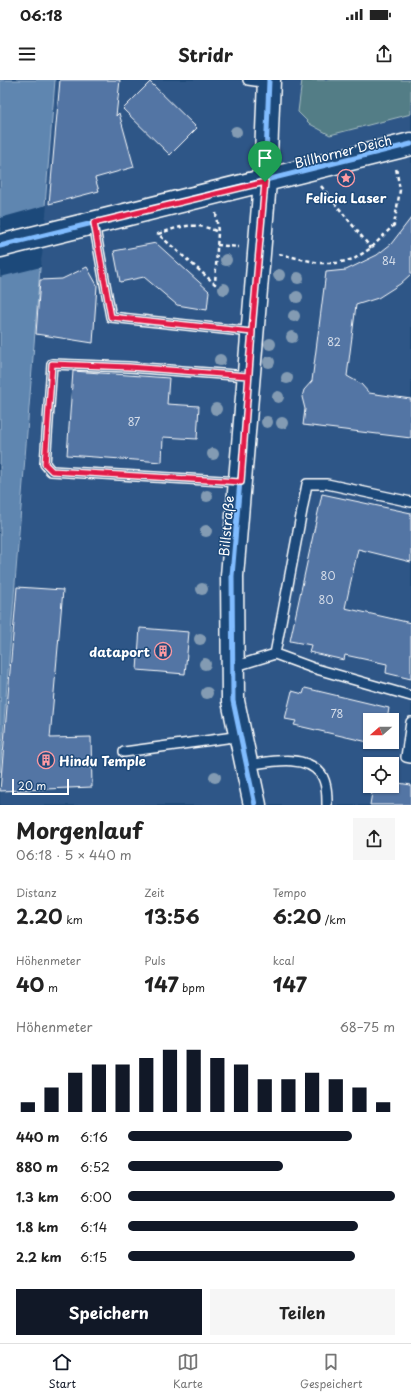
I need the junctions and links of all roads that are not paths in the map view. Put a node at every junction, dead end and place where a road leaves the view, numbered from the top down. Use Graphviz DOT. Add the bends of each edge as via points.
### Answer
graph roads {
  1 [pos="262,81"];
  2 [pos="401,147"];
  3 [pos="265,182"];
  4 [pos="94,223"];
  5 [pos="0,246"];
  6 [pos="252,332"];
  7 [pos="248,376"];
  8 [pos="241,482"];
  9 [pos="411,502"];
  10 [pos="275,654"];
  11 [pos="233,667"];
  12 [pos="411,696"];
  13 [pos="411,722"];
  14 [pos="241,736"];
  15 [pos="124,752"];
  16 [pos="411,758"];
  17 [pos="247,765"];
  18 [pos="255,805"];
  19 [pos="327,805"];
  1 -- 3 [label="main road, Billstraße"];
  2 -- 3 [label="main road, Billhorner Deich"];
  3 -- 4 [label="main road, Billhorner Deich"];
  3 -- 6 [label="main road, Billstraße"];
  4 -- 5 [label="main road, Billhorner Deich"];
  4 -- 6 [label="lane" via="111,317"];
  6 -- 7 [label="main road, Billstraße"];
  7 -- 8 [label="main road, Billstraße"];
  7 -- 8 [label="lane" via="52,364 45,464 52,471"];
  8 -- 11 [label="main road, Billstraße" via="232,576"];
  9 -- 10 [label="lane" via="327,484 307,484"];
  10 -- 11 [label="lane"];
  10 -- 12 [label="lane" via="313,668"];
  11 -- 14 [label="main road, Billstraße" via="233,701"];
  13 -- 16 [label="lane" via="406,757"];
  14 -- 15 [label="lane"];
  14 -- 17 [label="main road, Billstraße"];
  17 -- 18 [label="main road, Billstraße"];
  17 -- 19 [label="lane" via="285,760 311,765 322,775 326,786"];
}
